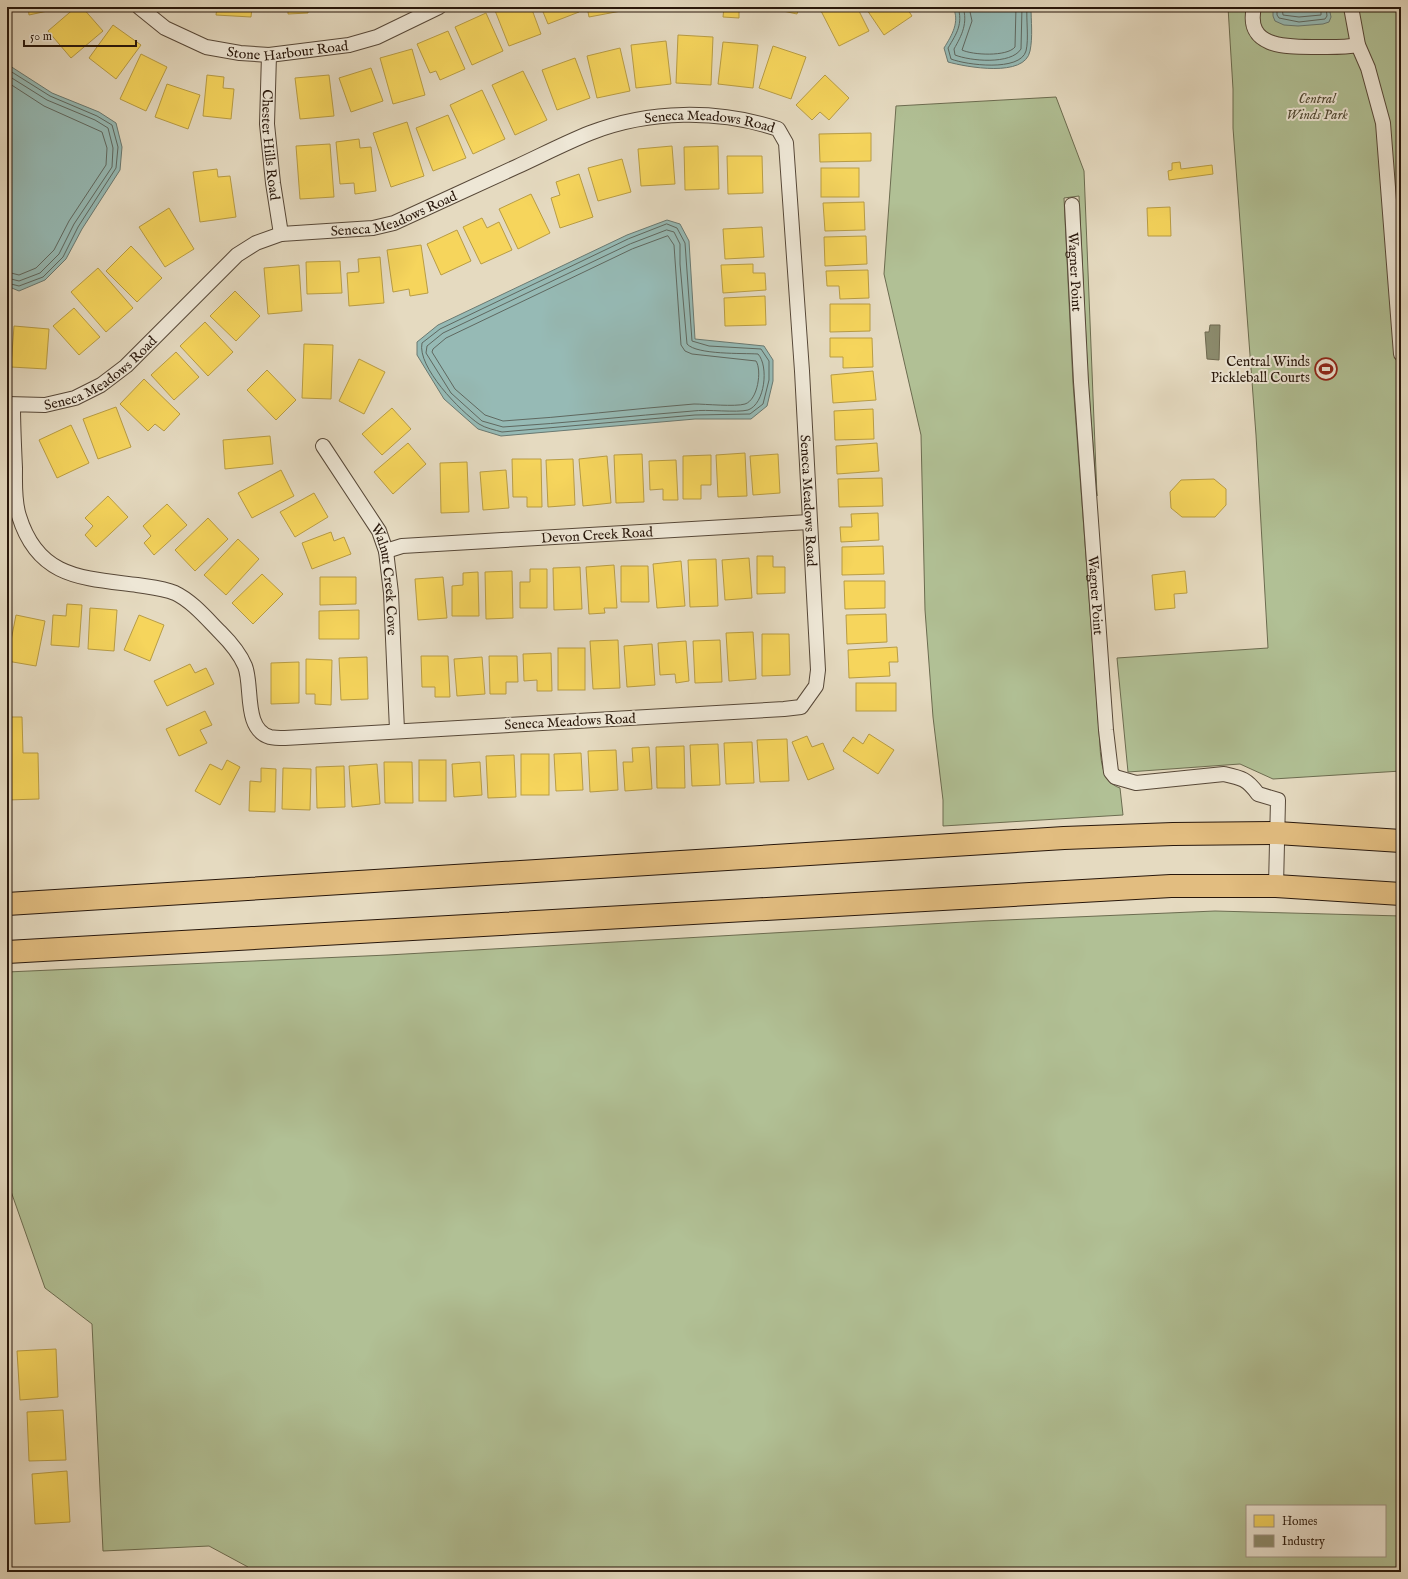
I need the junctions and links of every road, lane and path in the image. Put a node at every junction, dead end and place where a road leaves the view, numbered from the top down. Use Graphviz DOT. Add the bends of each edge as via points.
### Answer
graph roads {
  1 [pos="139,7"];
  2 [pos="439,7"];
  3 [pos="1254,7"];
  4 [pos="1351,7"];
  5 [pos="1358,45"];
  6 [pos="269,55"];
  7 [pos="1072,206"];
  8 [pos="281,234"];
  9 [pos="1401,354"];
  10 [pos="10,404"];
  11 [pos="323,446"];
  12 [pos="809,522"];
  13 [pos="386,551"];
  14 [pos="397,730"];
  15 [pos="1277,833"];
  16 [pos="1401,841"];
  17 [pos="1276,886"];
  18 [pos="1401,894"];
  19 [pos="7,904"];
  20 [pos="7,952"];
  1 -- 6 [label="street, Stone Harbour Road" via="165,28 206,47"];
  2 -- 6 [label="street, Stone Harbour Road" via="377,37 349,45"];
  3 -- 5 [label="street" via="1254,27 1260,36 1271,44 1344,48"];
  4 -- 5 [label="street"];
  5 -- 9 [label="street" via="1368,68 1383,123"];
  6 -- 8 [label="street, Chester Hills Road" via="267,124 272,183"];
  7 -- 15 [label="street, Wagner Point" via="1081,382 1111,772 1115,777 1136,783 1224,774 1238,777 1250,783 1258,794 1278,800"];
  8 -- 10 [label="street, Seneca Meadows Road" via="256,243 237,254 126,366 101,385 75,398 53,403"];
  8 -- 12 [label="street, Seneca Meadows Road" via="373,228 394,223 591,133 658,116 731,117 778,129 786,142 802,371"];
  10 -- 14 [label="street, Seneca Meadows Road" via="15,492 19,515 27,538 42,558 64,572 86,579 158,588 176,593 189,602 235,648 245,666 254,722 269,737"];
  11 -- 13 [label="street, Walnut Creek Cove" via="380,531"];
  12 -- 13 [label="street, Devon Creek Road" via="402,546"];
  12 -- 14 [label="street, Seneca Meadows Road" via="818,670 816,686 801,707"];
  13 -- 14 [label="street, Walnut Creek Cove" via="391,594"];
  15 -- 16 [label="main road"];
  15 -- 17 [label="street"];
  15 -- 19 [label="main road" via="1064,838"];
  17 -- 18 [label="main road"];
  17 -- 20 [label="main road" via="1171,886 1047,892"];
}
